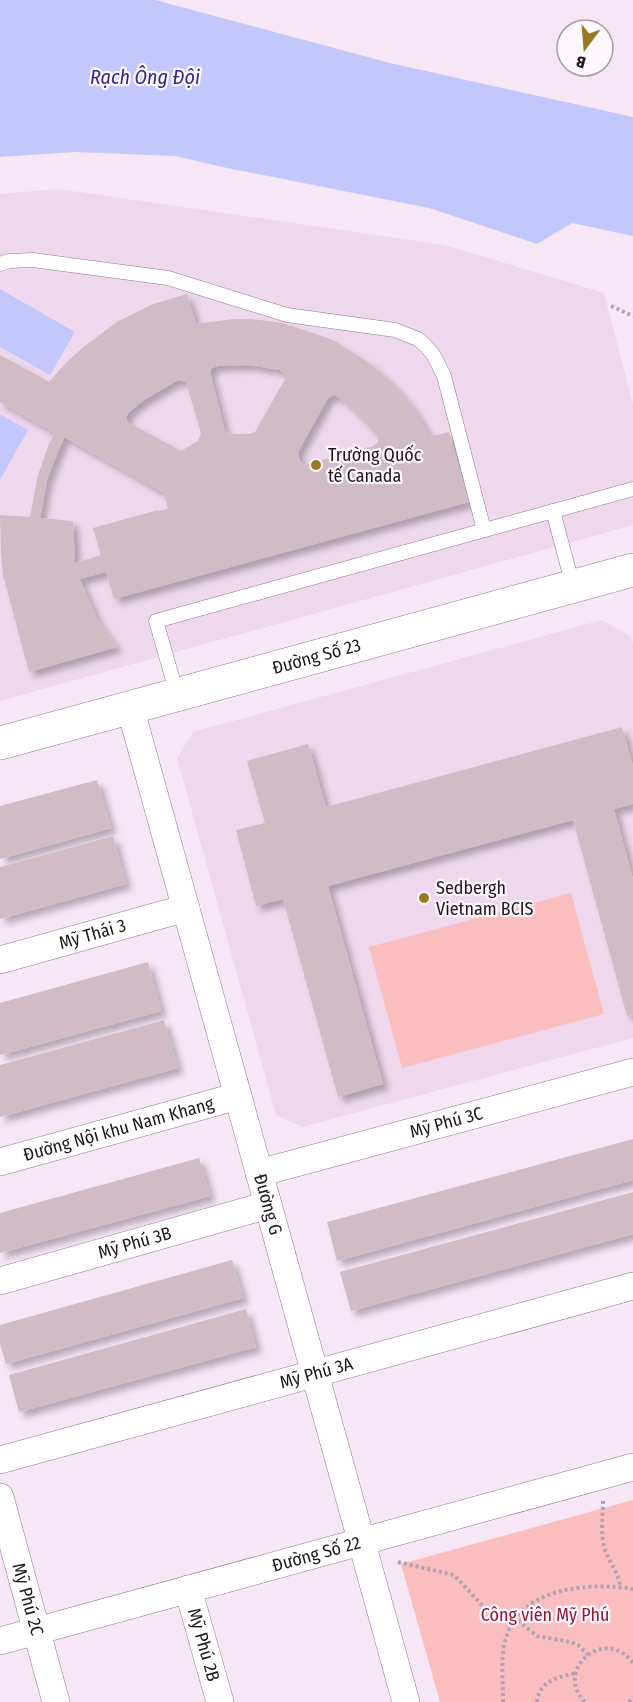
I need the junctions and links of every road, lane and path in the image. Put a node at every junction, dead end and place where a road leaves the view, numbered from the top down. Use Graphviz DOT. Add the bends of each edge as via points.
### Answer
graph roads {
  1 [pos="0,264"];
  2 [pos="611,306"];
  3 [pos="633,316"];
  4 [pos="633,489"];
  5 [pos="553,511"];
  6 [pos="484,530"];
  7 [pos="633,570"];
  8 [pos="573,586"];
  9 [pos="177,694"];
  10 [pos="130,707"];
  11 [pos="0,743"];
  12 [pos="186,908"];
  13 [pos="0,960"];
  14 [pos="633,1072"];
  15 [pos="238,1096"];
  16 [pos="0,1162"];
  17 [pos="259,1173"];
  18 [pos="268,1205"];
  19 [pos="0,1281"];
  20 [pos="633,1286"];
  21 [pos="315,1374"];
  22 [pos="0,1460"];
  23 [pos="633,1467"];
  24 [pos="0,1497"];
  25 [pos="603,1501"];
  26 [pos="361,1541"];
  27 [pos="398,1562"];
  28 [pos="620,1586"];
  29 [pos="188,1589"];
  30 [pos="633,1589"];
  31 [pos="516,1619"];
  32 [pos="37,1631"];
  33 [pos="0,1641"];
  34 [pos="588,1655"];
  35 [pos="632,1660"];
  36 [pos="576,1673"];
  37 [pos="633,1697"];
  38 [pos="56,1702"];
  39 [pos="220,1702"];
  40 [pos="406,1702"];
  41 [pos="504,1702"];
  42 [pos="537,1702"];
  43 [pos="585,1702"];
  44 [pos="629,1702"];
  1 -- 6 [label="lane" via="33,260 168,279 287,315 395,330 418,339 435,356 444,376"];
  2 -- 3 [label="path"];
  4 -- 5 [label="lane"];
  5 -- 6 [label="lane"];
  5 -- 8 [label="lane"];
  6 -- 9 [label="lane" via="156,621"];
  7 -- 8 [label="street, Đường Số 23"];
  8 -- 9 [label="street, Đường Số 23"];
  9 -- 10 [label="street, Đường Số 23"];
  10 -- 11 [label="street, Đường Số 23"];
  10 -- 12 [label="street, Đường G"];
  12 -- 13 [label="street, Mỹ Thái 3"];
  12 -- 15 [label="street, Đường G"];
  14 -- 17 [label="street, Mỹ Phú 3C"];
  15 -- 16 [label="street, Đường Nội khu Nam Khang"];
  15 -- 17 [label="street, Đường G"];
  17 -- 18 [label="street, Đường G"];
  18 -- 19 [label="street, Mỹ Phú 3B"];
  18 -- 21 [label="street, Đường G"];
  20 -- 21 [label="street, Mỹ Phú 3A"];
  21 -- 22 [label="street, Mỹ Phú 3A"];
  21 -- 26 [label="street, Đường G"];
  23 -- 26 [label="street, Đường Số 22"];
  24 -- 32 [label="street, Mỹ Phú 2C"];
  25 -- 28 [label="path" via="604,1547"];
  26 -- 29 [label="street, Đường Số 22"];
  26 -- 40 [label="street, Đường G"];
  27 -- 31 [label="path" via="454,1575 483,1606"];
  28 -- 30 [label="path"];
  28 -- 31 [label="path" via="573,1588 551,1594"];
  29 -- 32 [label="street, Đường Số 22"];
  29 -- 39 [label="street, Mỹ Phú 2B"];
  31 -- 34 [label="path" via="537,1636 571,1642"];
  31 -- 41 [label="path" via="510,1626 503,1655"];
  32 -- 33 [label="street, Đường Số 22"];
  32 -- 38 [label="street, Mỹ Phú 2C"];
  34 -- 35 [label="path" via="613,1649"];
  34 -- 36 [label="path"];
  36 -- 42 [label="path" via="549,1681 542,1687"];
  36 -- 43 [label="path" via="577,1690"];
  37 -- 44 [label="path"];
}
